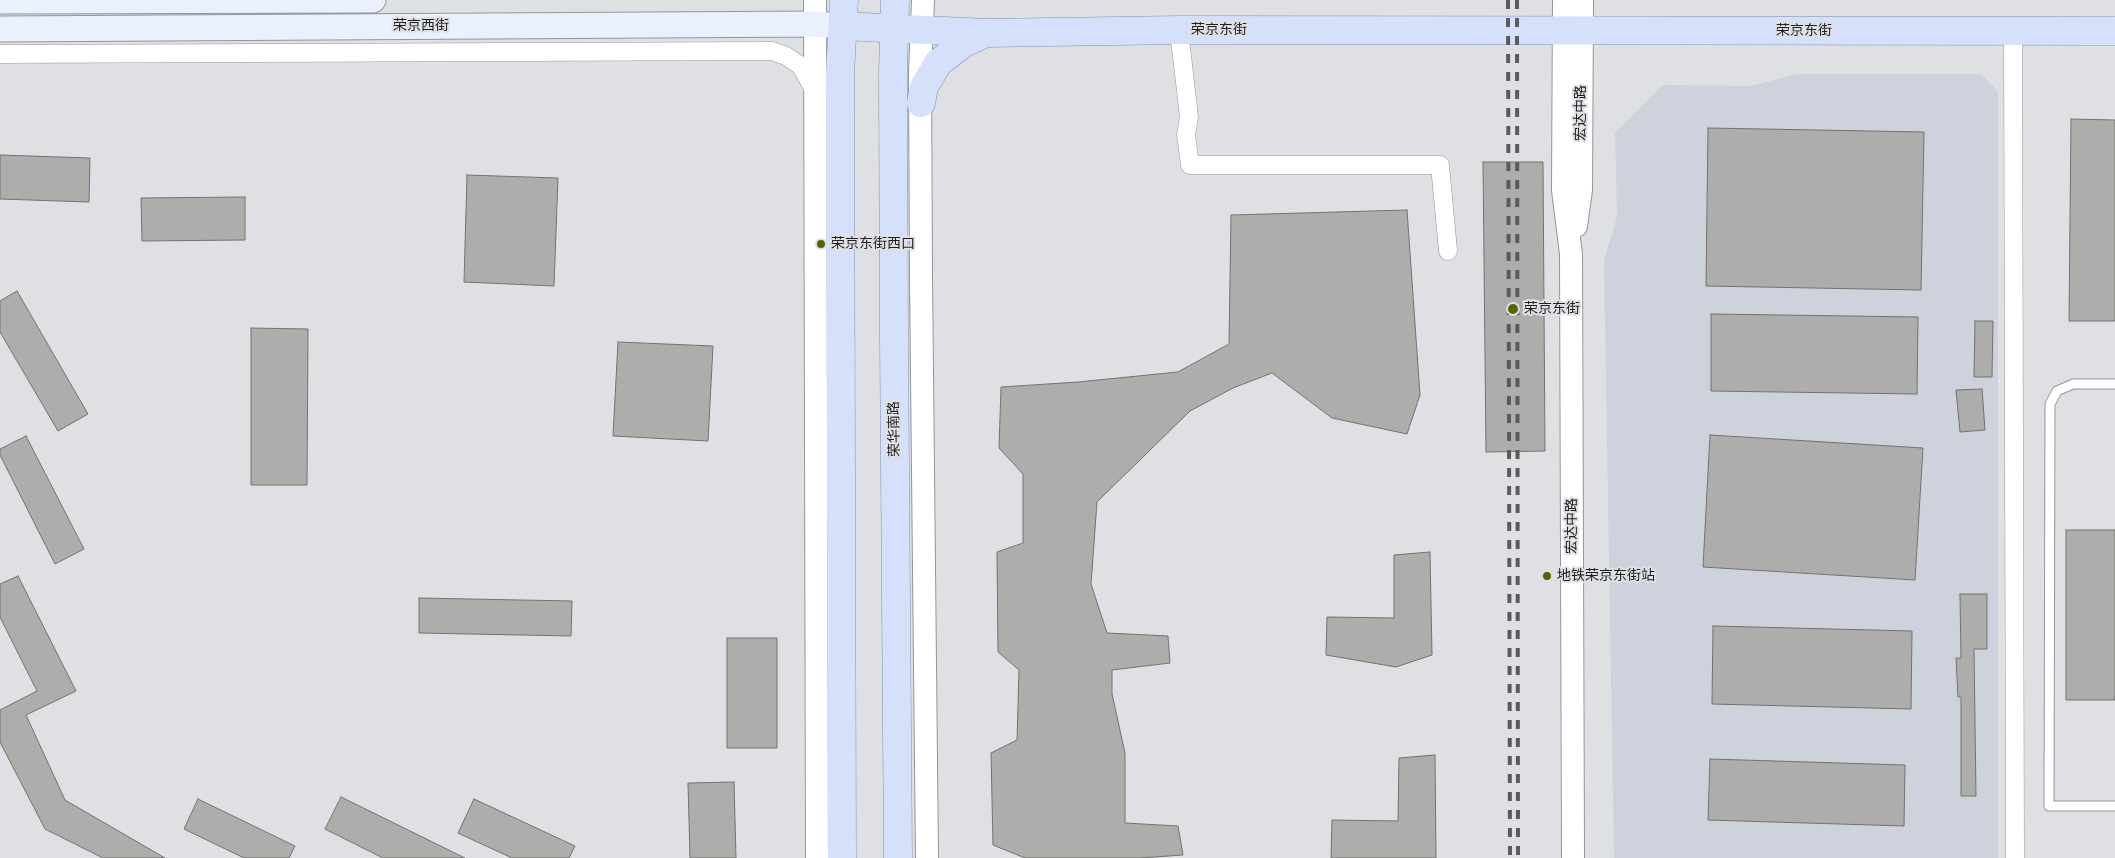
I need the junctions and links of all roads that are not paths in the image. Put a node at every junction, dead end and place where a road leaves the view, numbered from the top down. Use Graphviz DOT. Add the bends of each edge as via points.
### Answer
graph roads {
  1 [pos="327,0"];
  2 [pos="373,0"];
  3 [pos="895,0"];
  4 [pos="923,0"];
  5 [pos="1564,0"];
  6 [pos="1582,0"];
  7 [pos="0,1"];
  8 [pos="815,12"];
  9 [pos="844,13"];
  10 [pos="894,28"];
  11 [pos="0,29"];
  12 [pos="923,30"];
  13 [pos="1179,30"];
  14 [pos="2115,30"];
  15 [pos="1573,31"];
  16 [pos="2012,31"];
  17 [pos="986,33"];
  18 [pos="0,54"];
  19 [pos="816,92"];
  20 [pos="920,103"];
  21 [pos="1448,251"];
  22 [pos="921,276"];
  23 [pos="894,339"];
  24 [pos="2115,384"];
  25 [pos="842,669"];
  26 [pos="817,733"];
  27 [pos="2115,806"];
  28 [pos="818,858"];
  29 [pos="842,858"];
  30 [pos="898,858"];
  31 [pos="927,858"];
  32 [pos="1573,858"];
  33 [pos="2015,858"];
  1 -- 2 [label="main road"];
  1 -- 7 [label="main road"];
  3 -- 10 [label="main road, 荣华南路"];
  4 -- 12 [label="street"];
  5 -- 15 [label="street"];
  6 -- 15 [label="street"];
  8 -- 9 [label="main road, 荣京西街"];
  8 -- 11 [label="main road, 荣京西街"];
  8 -- 19 [label="street"];
  9 -- 10 [label="main road, 荣京东街"];
  9 -- 25 [label="main road" via="840,73"];
  10 -- 12 [label="main road, 荣京东街"];
  10 -- 23 [label="main road, 荣华南路"];
  12 -- 17 [label="main road, 荣京东街"];
  12 -- 20 [label="street"];
  13 -- 15 [label="main road, 荣京东街"];
  13 -- 17 [label="main road, 荣京东街"];
  13 -- 21 [label="street" via="1189,117 1186,135 1190,165 1440,165"];
  14 -- 16 [label="main road, 荣京东街"];
  15 -- 16 [label="main road, 荣京东街"];
  15 -- 32 [label="street, 宏达中路" via="1563,190 1572,254"];
  16 -- 33 [label="street"];
  17 -- 20 [label="main road" via="938,63 924,87"];
  18 -- 19 [label="street" via="772,51 801,66"];
  19 -- 26 [label="street"];
  20 -- 22 [label="street"];
  22 -- 23 [label="street"];
  22 -- 31 [label="street"];
  23 -- 30 [label="main road, 荣华南路"];
  24 -- 27 [label="lane" via="2073,384 2057,391 2050,404 2049,806"];
  25 -- 26 [label="street"];
  25 -- 29 [label="main road"];
  26 -- 28 [label="street"];
}
